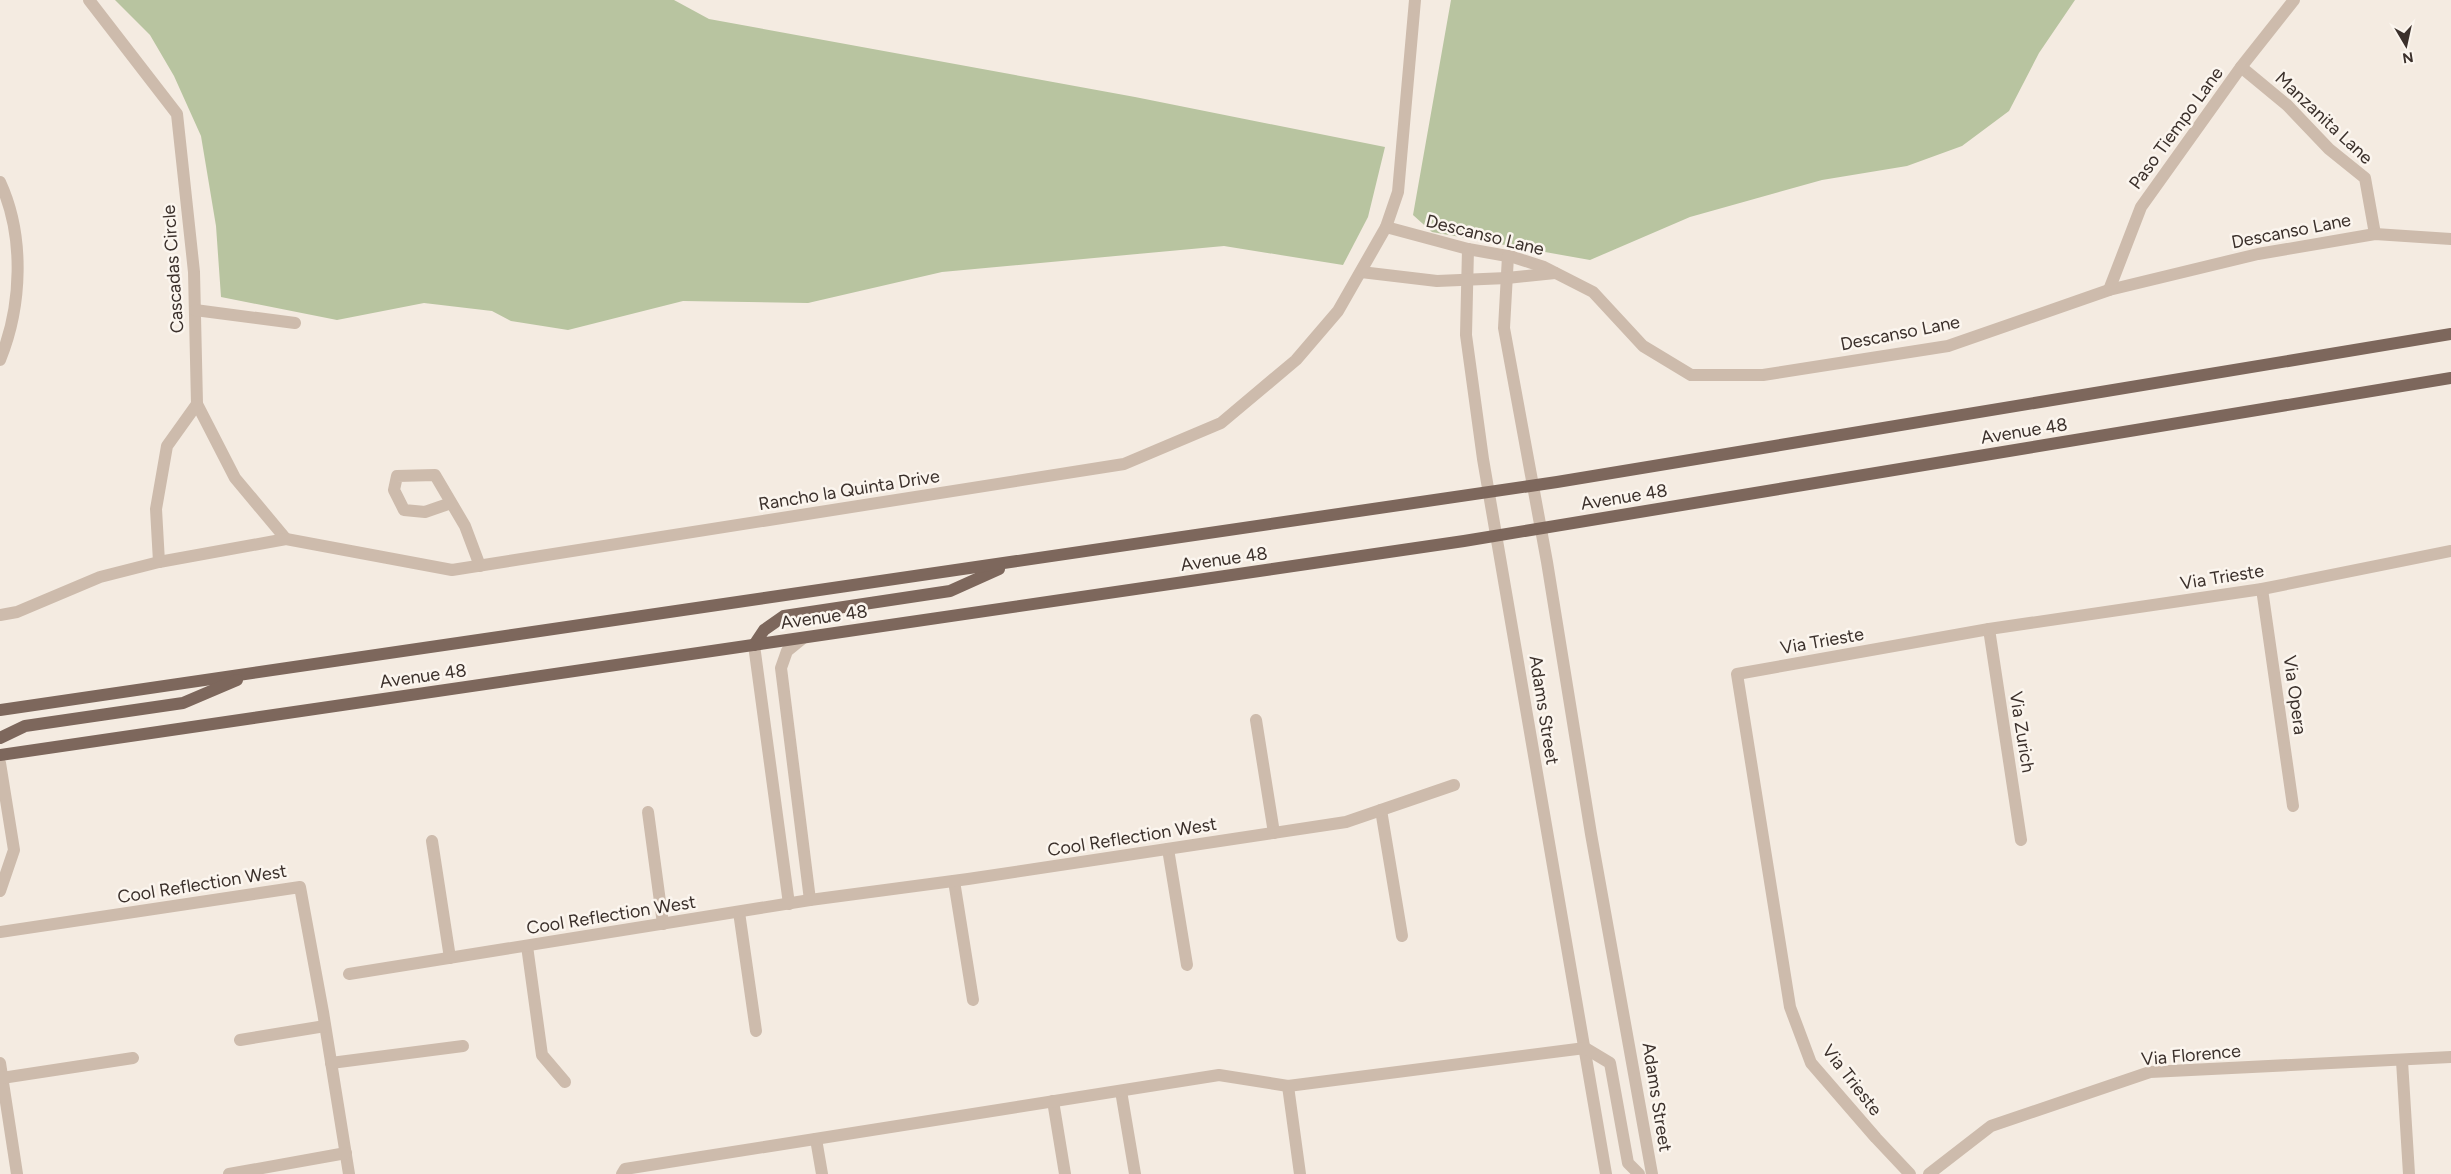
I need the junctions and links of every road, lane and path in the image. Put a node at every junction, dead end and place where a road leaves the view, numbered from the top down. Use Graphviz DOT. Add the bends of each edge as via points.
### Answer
graph roads {
  1 [pos="89,0"];
  2 [pos="1415,0"];
  3 [pos="2294,0"];
  4 [pos="2241,67"];
  5 [pos="0,182"];
  6 [pos="1386,228"];
  7 [pos="2375,234"];
  8 [pos="2451,239"];
  9 [pos="1468,249"];
  10 [pos="1508,256"];
  11 [pos="1360,272"];
  12 [pos="1555,273"];
  13 [pos="1507,278"];
  14 [pos="1467,280"];
  15 [pos="2109,290"];
  16 [pos="195,310"];
  17 [pos="295,323"];
  18 [pos="2451,334"];
  19 [pos="0,360"];
  20 [pos="2451,378"];
  21 [pos="197,404"];
  22 [pos="1533,486"];
  23 [pos="1489,492"];
  24 [pos="451,503"];
  25 [pos="1541,529"];
  26 [pos="1497,536"];
  27 [pos="286,539"];
  28 [pos="2451,551"];
  29 [pos="159,562"];
  30 [pos="1012,562"];
  31 [pos="480,566"];
  32 [pos="2262,589"];
  33 [pos="0,615"];
  34 [pos="1989,629"];
  35 [pos="803,638"];
  36 [pos="754,645"];
  37 [pos="255,672"];
  38 [pos="0,710"];
  39 [pos="1256,720"];
  40 [pos="0,738"];
  41 [pos="0,755"];
  42 [pos="0,763"];
  43 [pos="1454,785"];
  44 [pos="2293,806"];
  45 [pos="1382,810"];
  46 [pos="648,812"];
  47 [pos="1274,833"];
  48 [pos="2020,840"];
  49 [pos="432,841"];
  50 [pos="1168,849"];
  51 [pos="954,881"];
  52 [pos="0,891"];
  53 [pos="810,900"];
  54 [pos="789,904"];
  55 [pos="739,912"];
  56 [pos="663,924"];
  57 [pos="0,932"];
  58 [pos="1402,936"];
  59 [pos="527,946"];
  60 [pos="450,958"];
  61 [pos="1188,965"];
  62 [pos="348,974"];
  63 [pos="973,1000"];
  64 [pos="326,1026"];
  65 [pos="756,1031"];
  66 [pos="240,1040"];
  67 [pos="463,1046"];
  68 [pos="1585,1048"];
  69 [pos="2451,1057"];
  70 [pos="133,1058"];
  71 [pos="2402,1061"];
  72 [pos="0,1063"];
  73 [pos="331,1063"];
  74 [pos="2,1078"];
  75 [pos="564,1082"];
  76 [pos="1288,1086"];
  77 [pos="1121,1091"];
  78 [pos="1053,1101"];
  79 [pos="816,1139"];
  80 [pos="346,1153"];
  81 [pos="16,1174"];
  82 [pos="229,1174"];
  83 [pos="349,1174"];
  84 [pos="622,1174"];
  85 [pos="822,1174"];
  86 [pos="1065,1174"];
  87 [pos="1135,1174"];
  88 [pos="1300,1174"];
  89 [pos="1606,1174"];
  90 [pos="1639,1174"];
  91 [pos="1652,1174"];
  92 [pos="1910,1174"];
  93 [pos="1929,1174"];
  94 [pos="2410,1174"];
  1 -- 16 [label="street, Cascadas Circle" via="177,114"];
  2 -- 6 [label="street, Rancho la Quinta Drive" via="1398,192"];
  3 -- 4 [label="street, Paso Tiempo Lane"];
  4 -- 7 [label="street, Manzanita Lane" via="2287,105 2329,149 2364,178"];
  4 -- 15 [label="street, Paso Tiempo Lane" via="2141,207"];
  5 -- 19 [label="street" via="12,214 17,269 11,324"];
  6 -- 9 [label="street, Descanso Lane"];
  6 -- 11 [label="street, Rancho la Quinta Drive"];
  7 -- 8 [label="street, Descanso Lane"];
  7 -- 15 [label="street, Descanso Lane" via="2258,254"];
  9 -- 10 [label="street, Descanso Lane"];
  9 -- 14 [label="street, Adams Street"];
  10 -- 12 [label="street, Descanso Lane"];
  10 -- 13 [label="street, Adams Street"];
  11 -- 14 [label="street" via="1437,281"];
  11 -- 31 [label="street, Rancho la Quinta Drive" via="1338,311 1296,360 1221,423 1124,464"];
  12 -- 13 [label="street"];
  12 -- 15 [label="street, Descanso Lane" via="1593,292 1643,346 1691,375 1763,375 1948,346"];
  13 -- 14 [label="street"];
  13 -- 22 [label="street, Adams Street" via="1504,328"];
  14 -- 23 [label="street, Adams Street" via="1466,335"];
  16 -- 17 [label="street"];
  16 -- 21 [label="street, Cascadas Circle"];
  18 -- 22 [label="main road, Avenue 48"];
  20 -- 25 [label="main road, Avenue 48"];
  21 -- 27 [label="street, Cascadas Circle" via="235,478"];
  21 -- 29 [label="street" via="167,446 156,509"];
  22 -- 23 [label="main road, Avenue 48"];
  22 -- 25 [label="street, Adams Street"];
  23 -- 26 [label="street, Adams Street"];
  23 -- 30 [label="main road, Avenue 48"];
  24 -- 31 [label="street" via="465,526"];
  25 -- 26 [label="main road, Avenue 48"];
  25 -- 91 [label="street, Adams Street"];
  26 -- 35 [label="main road, Avenue 48"];
  26 -- 68 [label="street, Adams Street"];
  27 -- 29 [label="street, Rancho la Quinta Drive"];
  27 -- 31 [label="street, Rancho la Quinta Drive" via="452,570"];
  28 -- 32 [label="street, Via Trieste"];
  29 -- 33 [label="street, Rancho la Quinta Drive" via="100,577 17,612"];
  30 -- 36 [label="main road" via="950,591 784,616 764,630"];
  30 -- 37 [label="main road, Avenue 48"];
  32 -- 34 [label="street, Via Trieste"];
  32 -- 44 [label="street, Via Opera"];
  34 -- 48 [label="street, Via Zurich"];
  34 -- 92 [label="street, Via Trieste" via="1737,674 1790,1007 1811,1063"];
  35 -- 36 [label="main road, Avenue 48"];
  35 -- 53 [label="street" via="787,651 781,668"];
  36 -- 41 [label="main road, Avenue 48"];
  36 -- 54 [label="street"];
  37 -- 38 [label="main road, Avenue 48"];
  37 -- 40 [label="main road" via="183,703 24,726"];
  39 -- 47 [label="street"];
  42 -- 52 [label="street" via="14,850"];
  43 -- 45 [label="street, Cool Reflection West"];
  45 -- 47 [label="street, Cool Reflection West" via="1346,822"];
  45 -- 58 [label="street"];
  46 -- 56 [label="street"];
  47 -- 50 [label="street, Cool Reflection West"];
  49 -- 60 [label="street"];
  50 -- 51 [label="street, Cool Reflection West"];
  50 -- 61 [label="street"];
  51 -- 53 [label="street, Cool Reflection West"];
  51 -- 63 [label="street"];
  53 -- 54 [label="street, Cool Reflection West"];
  54 -- 55 [label="street, Cool Reflection West"];
  55 -- 56 [label="street, Cool Reflection West"];
  55 -- 65 [label="street"];
  56 -- 59 [label="street, Cool Reflection West"];
  57 -- 64 [label="street, Cool Reflection West" via="300,887"];
  59 -- 60 [label="street, Cool Reflection West"];
  59 -- 75 [label="street" via="542,1055"];
  60 -- 62 [label="street, Cool Reflection West"];
  64 -- 66 [label="street"];
  64 -- 73 [label="street, Cool Reflection West"];
  67 -- 73 [label="street"];
  68 -- 76 [label="street"];
  68 -- 89 [label="street, Adams Street"];
  68 -- 90 [label="street" via="1610,1063 1628,1163"];
  69 -- 71 [label="street, Via Florence"];
  70 -- 74 [label="street"];
  71 -- 93 [label="street, Via Florence" via="2150,1072 1990,1126"];
  71 -- 94 [label="street"];
  72 -- 74 [label="street"];
  73 -- 80 [label="street, Cool Reflection West"];
  74 -- 81 [label="street"];
  76 -- 77 [label="street" via="1219,1075"];
  76 -- 88 [label="street"];
  77 -- 78 [label="street"];
  77 -- 87 [label="street"];
  78 -- 79 [label="street"];
  78 -- 86 [label="street"];
  79 -- 84 [label="street" via="625,1169"];
  79 -- 85 [label="street"];
  80 -- 82 [label="street"];
  80 -- 83 [label="street, Cool Reflection West"];
}
